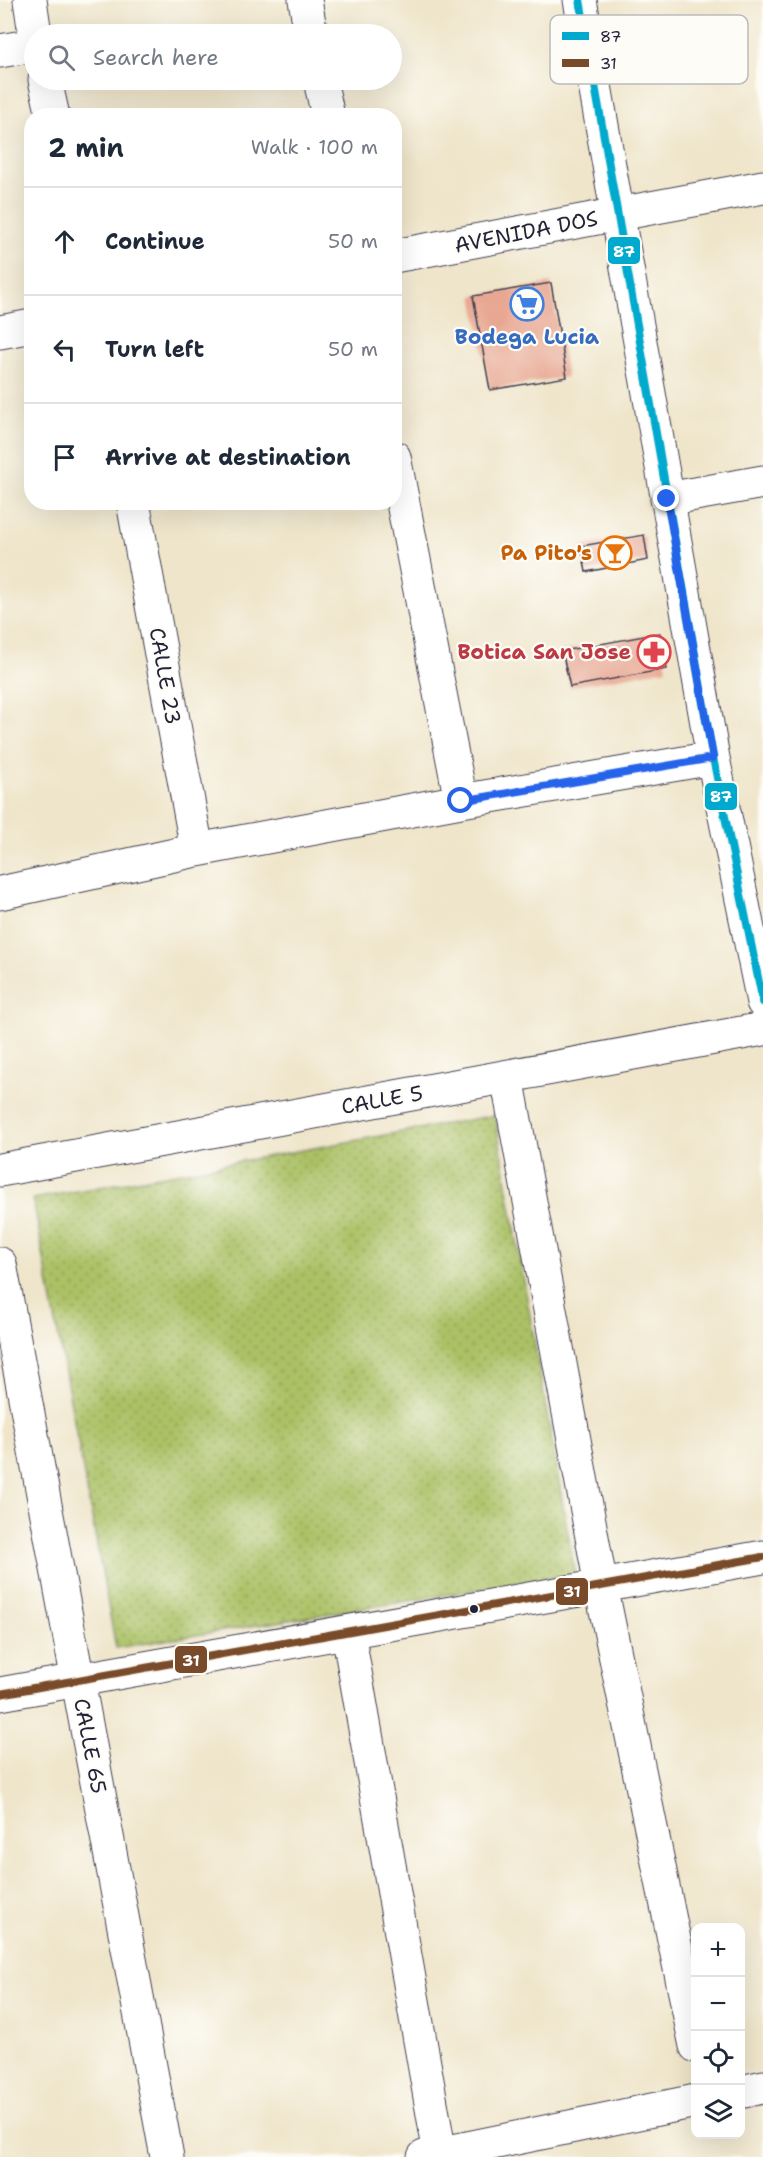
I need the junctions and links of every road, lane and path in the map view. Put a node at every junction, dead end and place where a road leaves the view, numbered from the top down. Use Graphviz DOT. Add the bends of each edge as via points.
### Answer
graph roads {
  1 [pos="30,0"];
  2 [pos="305,0"];
  3 [pos="580,0"];
  4 [pos="583,15"];
  5 [pos="34,24"];
  6 [pos="309,24"];
  7 [pos="24,47"];
  8 [pos="0,51"];
  9 [pos="594,84"];
  10 [pos="47,90"];
  11 [pos="322,90"];
  12 [pos="51,108"];
  13 [pos="325,108"];
  14 [pos="763,187"];
  15 [pos="616,215"];
  16 [pos="402,255"];
  17 [pos="24,328"];
  18 [pos="0,332"];
  19 [pos="763,482"];
  20 [pos="402,498"];
  21 [pos="667,499"];
  22 [pos="134,510"];
  23 [pos="713,758"];
  24 [pos="461,801"];
  25 [pos="197,850"];
  26 [pos="0,893"];
  27 [pos="763,1002"];
  28 [pos="763,1029"];
  29 [pos="507,1077"];
  30 [pos="0,1170"];
  31 [pos="0,1264"];
  32 [pos="763,1557"];
  33 [pos="601,1586"];
  34 [pos="348,1632"];
  35 [pos="78,1679"];
  36 [pos="0,1694"];
  37 [pos="693,2031"];
  38 [pos="763,2088"];
  39 [pos="745,2091"];
  40 [pos="691,2102"];
  41 [pos="432,2155"];
  42 [pos="167,2157"];
  1 -- 5 [label="street"];
  2 -- 6 [label="street"];
  3 -- 4 [label="street"];
  7 -- 8 [label="street"];
  9 -- 15 [label="street"];
  10 -- 12 [label="street"];
  11 -- 13 [label="street"];
  14 -- 15 [label="street, AVENIDA DOS"];
  15 -- 16 [label="street, AVENIDA DOS"];
  15 -- 21 [label="street"];
  17 -- 18 [label="street"];
  19 -- 21 [label="street"];
  20 -- 24 [label="street"];
  21 -- 23 [label="street"];
  22 -- 25 [label="street, CALLE 23"];
  23 -- 24 [label="street"];
  23 -- 27 [label="street"];
  24 -- 25 [label="street"];
  25 -- 26 [label="street"];
  28 -- 29 [label="street, CALLE 5"];
  29 -- 30 [label="street, CALLE 5"];
  29 -- 33 [label="street"];
  31 -- 35 [label="street, CALLE 65"];
  32 -- 33 [label="street"];
  33 -- 34 [label="street"];
  33 -- 37 [label="street"];
  34 -- 35 [label="street"];
  34 -- 41 [label="street"];
  35 -- 36 [label="street"];
  35 -- 42 [label="street, CALLE 65"];
  38 -- 39 [label="street"];
  40 -- 41 [label="street"];
}
